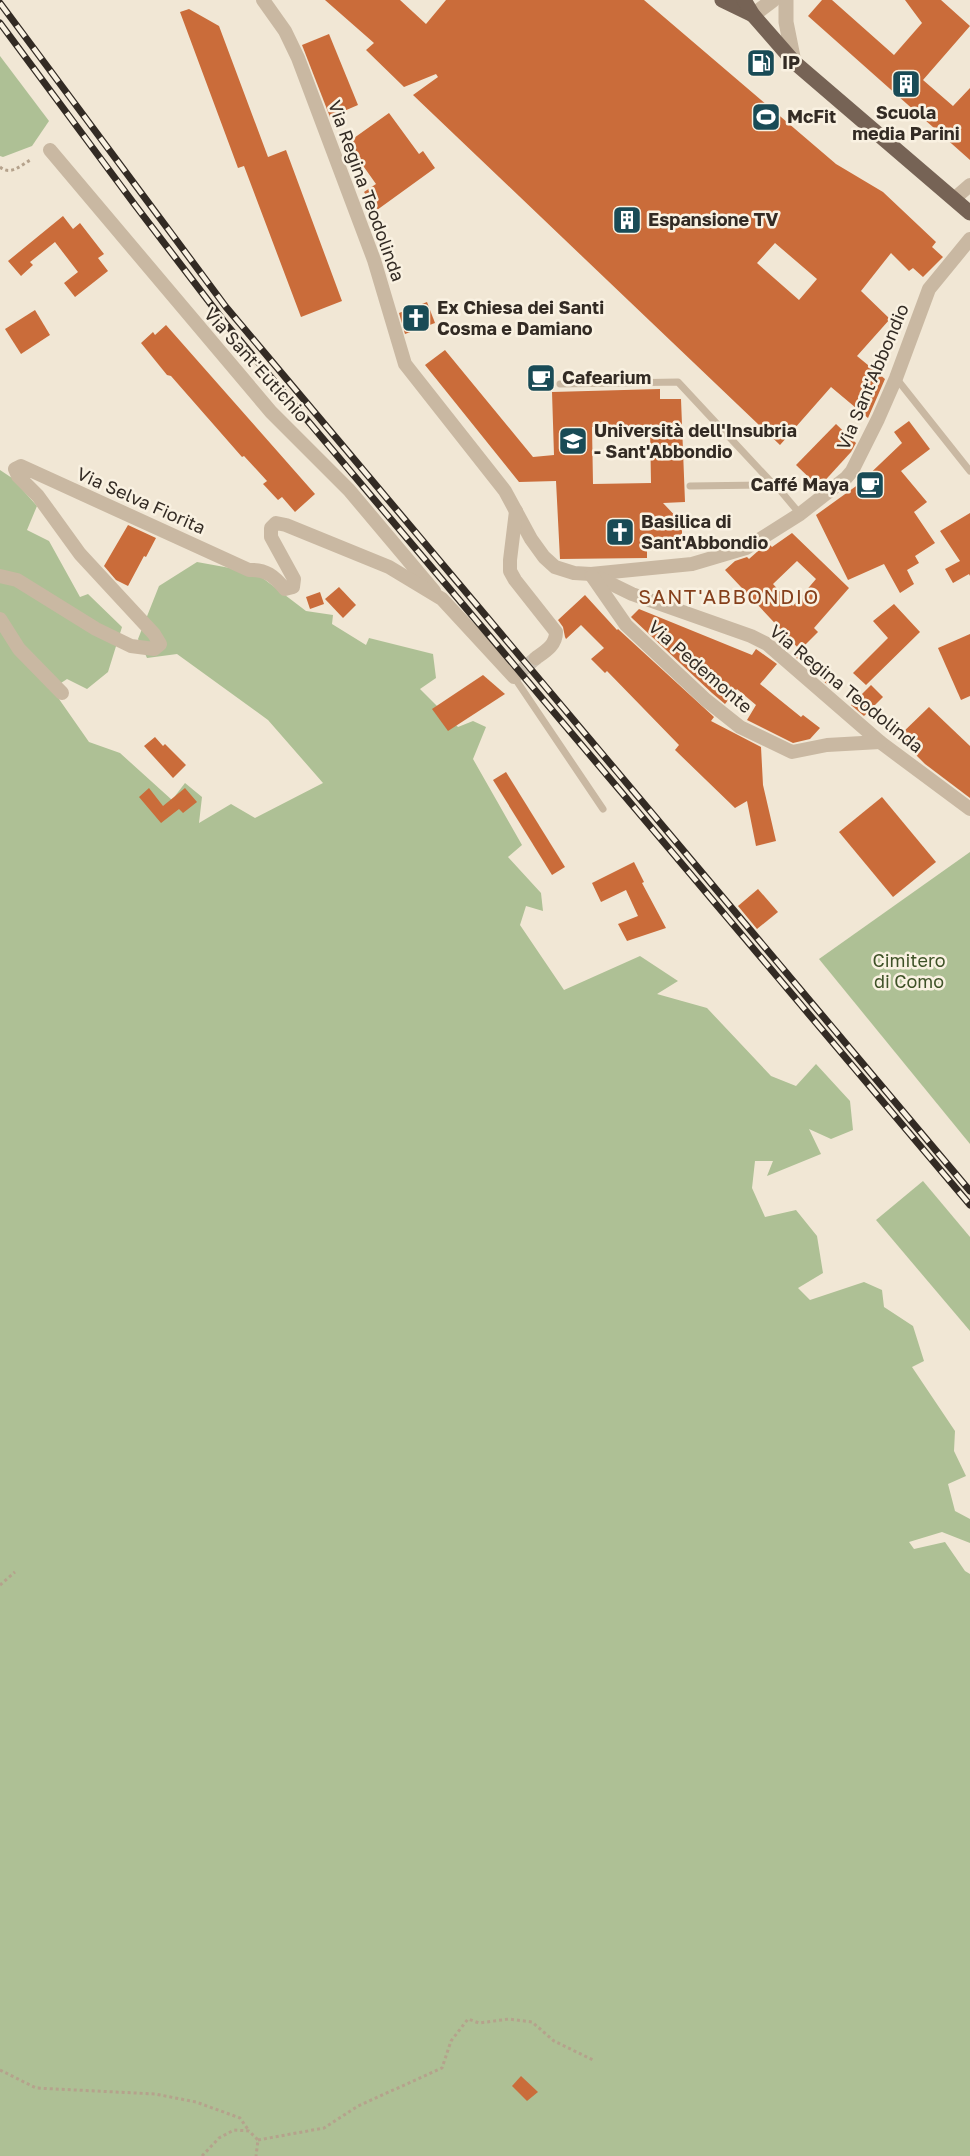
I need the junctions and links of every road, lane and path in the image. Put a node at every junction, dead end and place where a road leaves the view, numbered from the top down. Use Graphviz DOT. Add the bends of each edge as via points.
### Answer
graph roads {
  1 [pos="264,0"];
  2 [pos="722,0"];
  3 [pos="744,0"];
  4 [pos="772,0"];
  5 [pos="786,0"];
  6 [pos="753,15"];
  7 [pos="794,62"];
  8 [pos="50,150"];
  9 [pos="32,159"];
  10 [pos="0,167"];
  11 [pos="970,185"];
  12 [pos="955,198"];
  13 [pos="970,213"];
  14 [pos="970,239"];
  15 [pos="896,378"];
  16 [pos="560,384"];
  17 [pos="970,471"];
  18 [pos="774,485"];
  19 [pos="690,486"];
  20 [pos="516,511"];
  21 [pos="800,514"];
  22 [pos="591,574"];
  23 [pos="0,576"];
  24 [pos="441,599"];
  25 [pos="0,619"];
  26 [pos="539,656"];
  27 [pos="514,677"];
  28 [pos="62,693"];
  29 [pos="880,742"];
  30 [pos="970,808"];
  31 [pos="603,809"];
  32 [pos="15,1572"];
  33 [pos="0,1585"];
  34 [pos="593,2060"];
  35 [pos="0,2070"];
  36 [pos="249,2131"];
  37 [pos="258,2140"];
  38 [pos="202,2156"];
  39 [pos="256,2156"];
  1 -- 20 [label="street, Via Regina Teodolinda" via="285,31 301,67 374,260 405,364"];
  2 -- 6 [label="main road"];
  3 -- 6 [label="main road"];
  4 -- 6 [label="street"];
  5 -- 7 [label="street"];
  6 -- 7 [label="main road"];
  7 -- 12 [label="main road"];
  8 -- 24 [label="street, Via Sant'Eutichio" via="263,404 349,490"];
  9 -- 10 [label="path" via="11,171"];
  11 -- 12 [label="street"];
  12 -- 13 [label="main road"];
  14 -- 15 [label="street, Via Sant'Abbondio" via="929,289"];
  15 -- 17 [label="lane"];
  15 -- 21 [label="street, Via Sant'Abbondio" via="852,471"];
  16 -- 18 [label="lane" via="678,382"];
  18 -- 19 [label="lane"];
  18 -- 21 [label="lane"];
  20 -- 22 [label="street, Via Regina Teodolinda" via="531,539 555,567"];
  20 -- 26 [label="street" via="510,571 556,632 553,645"];
  21 -- 22 [label="street, Via Sant'Abbondio" via="746,548 692,564"];
  22 -- 29 [label="street, Via Regina Teodolinda" via="632,594 751,636"];
  22 -- 29 [label="street, Via Pedemonte" via="626,626 740,727 792,752 827,745"];
  23 -- 24 [label="street, Via Selva Fiorita" via="17,580 96,630 131,646 154,649 160,644 95,572 38,496 18,476 15,469 21,466 249,570 262,569 285,589 293,587 294,579 271,537 271,528 276,523 389,567"];
  24 -- 27 [label="street, Via Selva Fiorita"];
  25 -- 28 [label="street" via="19,648"];
  27 -- 31 [label="lane"];
  29 -- 30 [label="street, Via Regina Teodolinda"];
  32 -- 33 [label="path"];
  34 -- 37 [label="path" via="554,2042 532,2022 509,2019 479,2023 468,2019 452,2041 442,2068 358,2106 324,2128"];
  35 -- 36 [label="path" via="36,2088 155,2094 196,2102 240,2118"];
  36 -- 37 [label="path"];
  36 -- 38 [label="path" via="234,2130 219,2138"];
  37 -- 39 [label="path"];
}
